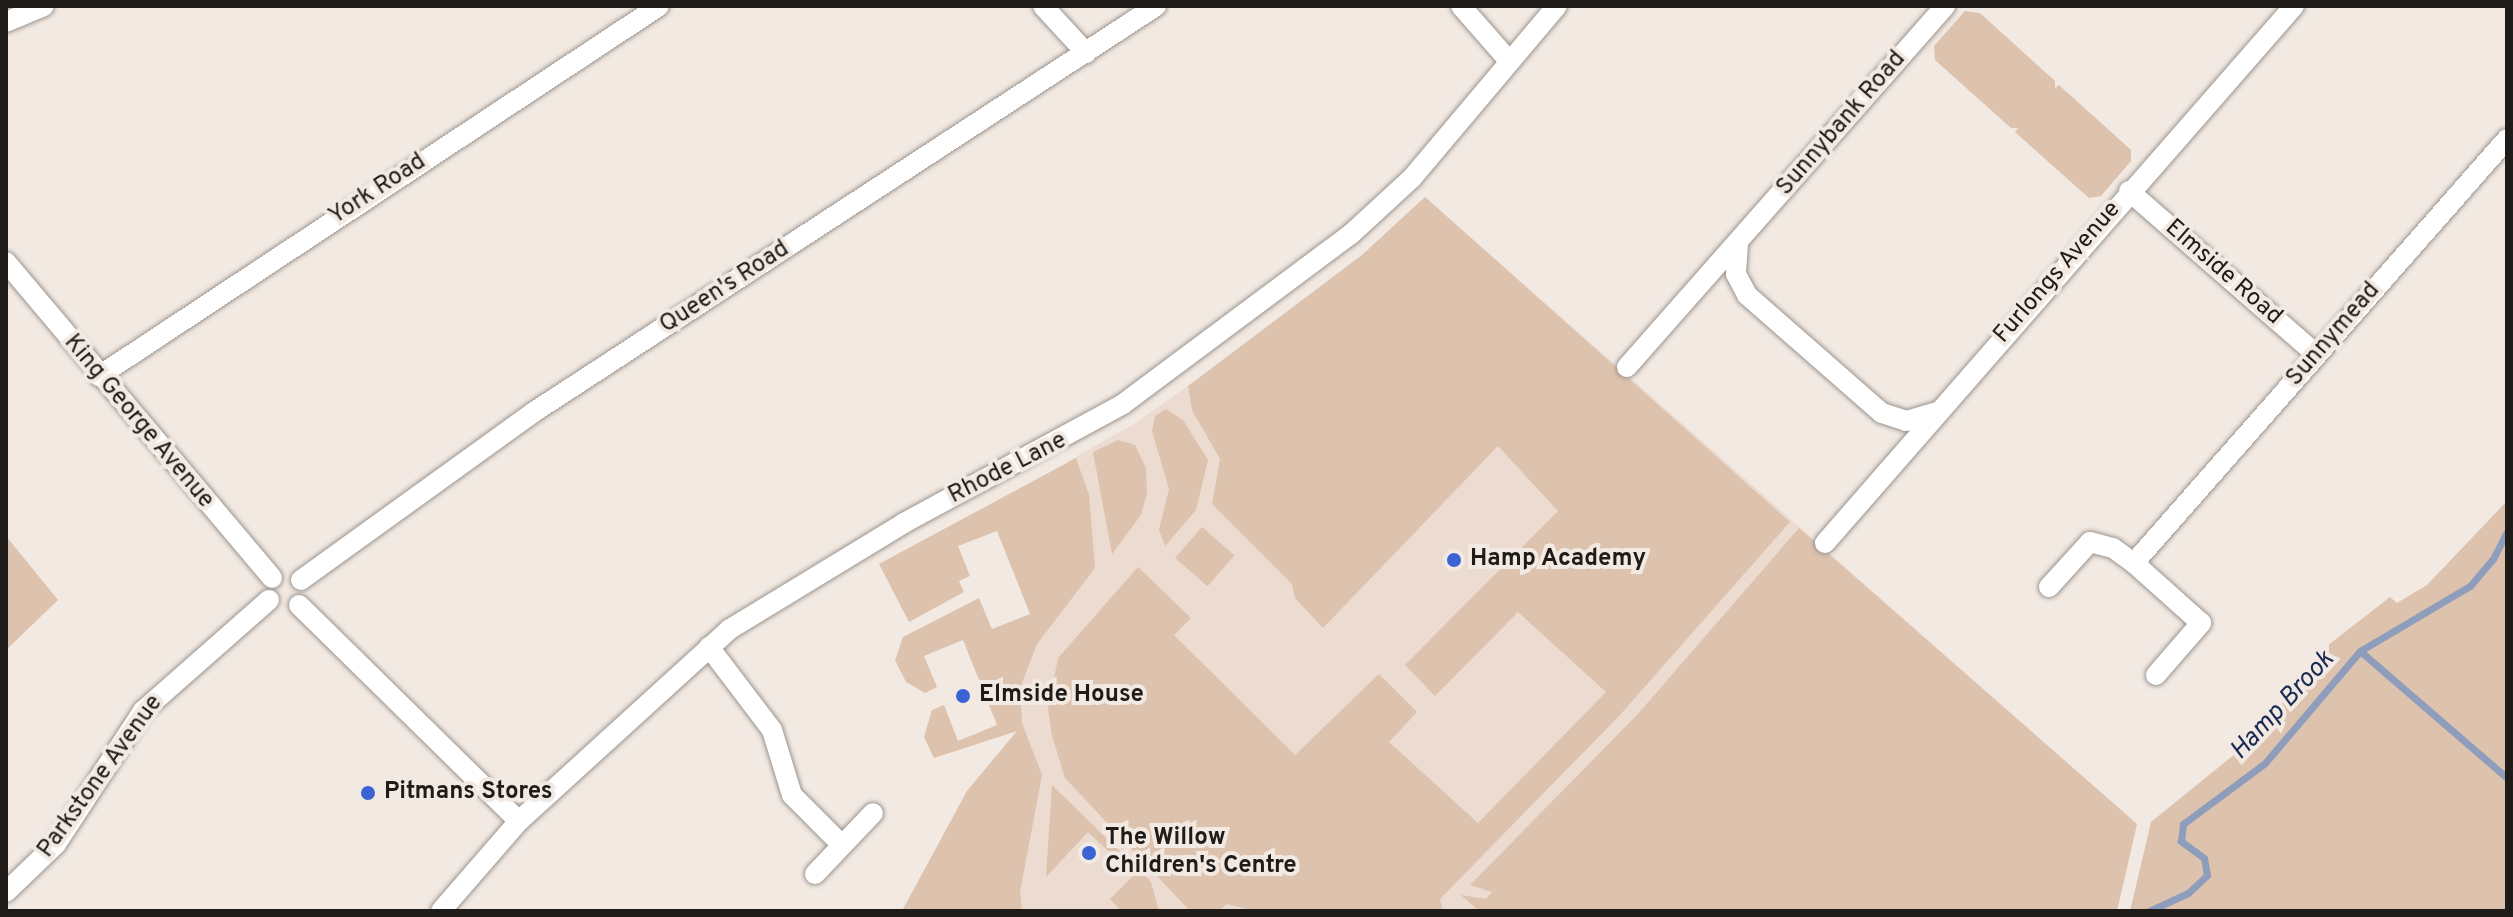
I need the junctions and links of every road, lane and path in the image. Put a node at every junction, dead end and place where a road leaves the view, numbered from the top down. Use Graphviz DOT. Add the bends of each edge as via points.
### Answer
graph roads {
  1 [pos="44,6"];
  2 [pos="659,6"];
  3 [pos="1043,6"];
  4 [pos="1156,6"];
  5 [pos="1461,6"];
  6 [pos="1557,6"];
  7 [pos="2294,6"];
  8 [pos="1935,10"];
  9 [pos="6,22"];
  10 [pos="1086,53"];
  11 [pos="1510,62"];
  12 [pos="2507,139"];
  13 [pos="2129,191"];
  14 [pos="1739,243"];
  15 [pos="6,262"];
  16 [pos="2316,354"];
  17 [pos="1627,367"];
  18 [pos="99,376"];
  19 [pos="1937,412"];
  20 [pos="1825,543"];
  21 [pos="2134,563"];
  22 [pos="272,578"];
  23 [pos="301,580"];
  24 [pos="2049,587"];
  25 [pos="269,600"];
  26 [pos="299,605"];
  27 [pos="709,647"];
  28 [pos="2156,675"];
  29 [pos="873,813"];
  30 [pos="519,821"];
  31 [pos="842,845"];
  32 [pos="815,874"];
  33 [pos="6,892"];
  34 [pos="441,911"];
  1 -- 9 [label="street"];
  2 -- 18 [label="street, York Road"];
  3 -- 10 [label="street"];
  4 -- 10 [label="street, Queen's Road"];
  5 -- 11 [label="street"];
  6 -- 11 [label="street, Rhode Lane"];
  7 -- 13 [label="street, Furlongs Avenue"];
  8 -- 14 [label="street, Sunnybank Road"];
  10 -- 23 [label="street, Queen's Road" via="534,412"];
  11 -- 27 [label="street, Rhode Lane" via="1383,206 1123,404 904,523"];
  12 -- 16 [label="street, Sunnymead"];
  13 -- 16 [label="street, Elmside Road"];
  13 -- 19 [label="street, Furlongs Avenue"];
  14 -- 17 [label="street, Sunnybank Road"];
  14 -- 19 [label="street" via="1736,274 1747,295 1882,413 1906,421"];
  15 -- 18 [label="street, King George Avenue"];
  16 -- 21 [label="street, Sunnymead"];
  18 -- 22 [label="street, King George Avenue"];
  19 -- 20 [label="street, Furlongs Avenue"];
  21 -- 24 [label="street" via="2113,548 2090,542"];
  21 -- 28 [label="street" via="2201,623"];
  22 -- 23 [label="street" via="290,573"];
  22 -- 25 [label="street"];
  23 -- 26 [label="street" via="305,590"];
  25 -- 26 [label="street" via="283,610"];
  25 -- 33 [label="street, Parkstone Avenue" via="143,711 56,844"];
  26 -- 30 [label="street"];
  27 -- 30 [label="street, Rhode Lane"];
  27 -- 31 [label="street" via="772,730 792,795"];
  29 -- 31 [label="street"];
  30 -- 34 [label="street, Rhode Lane"];
  31 -- 32 [label="street"];
}
